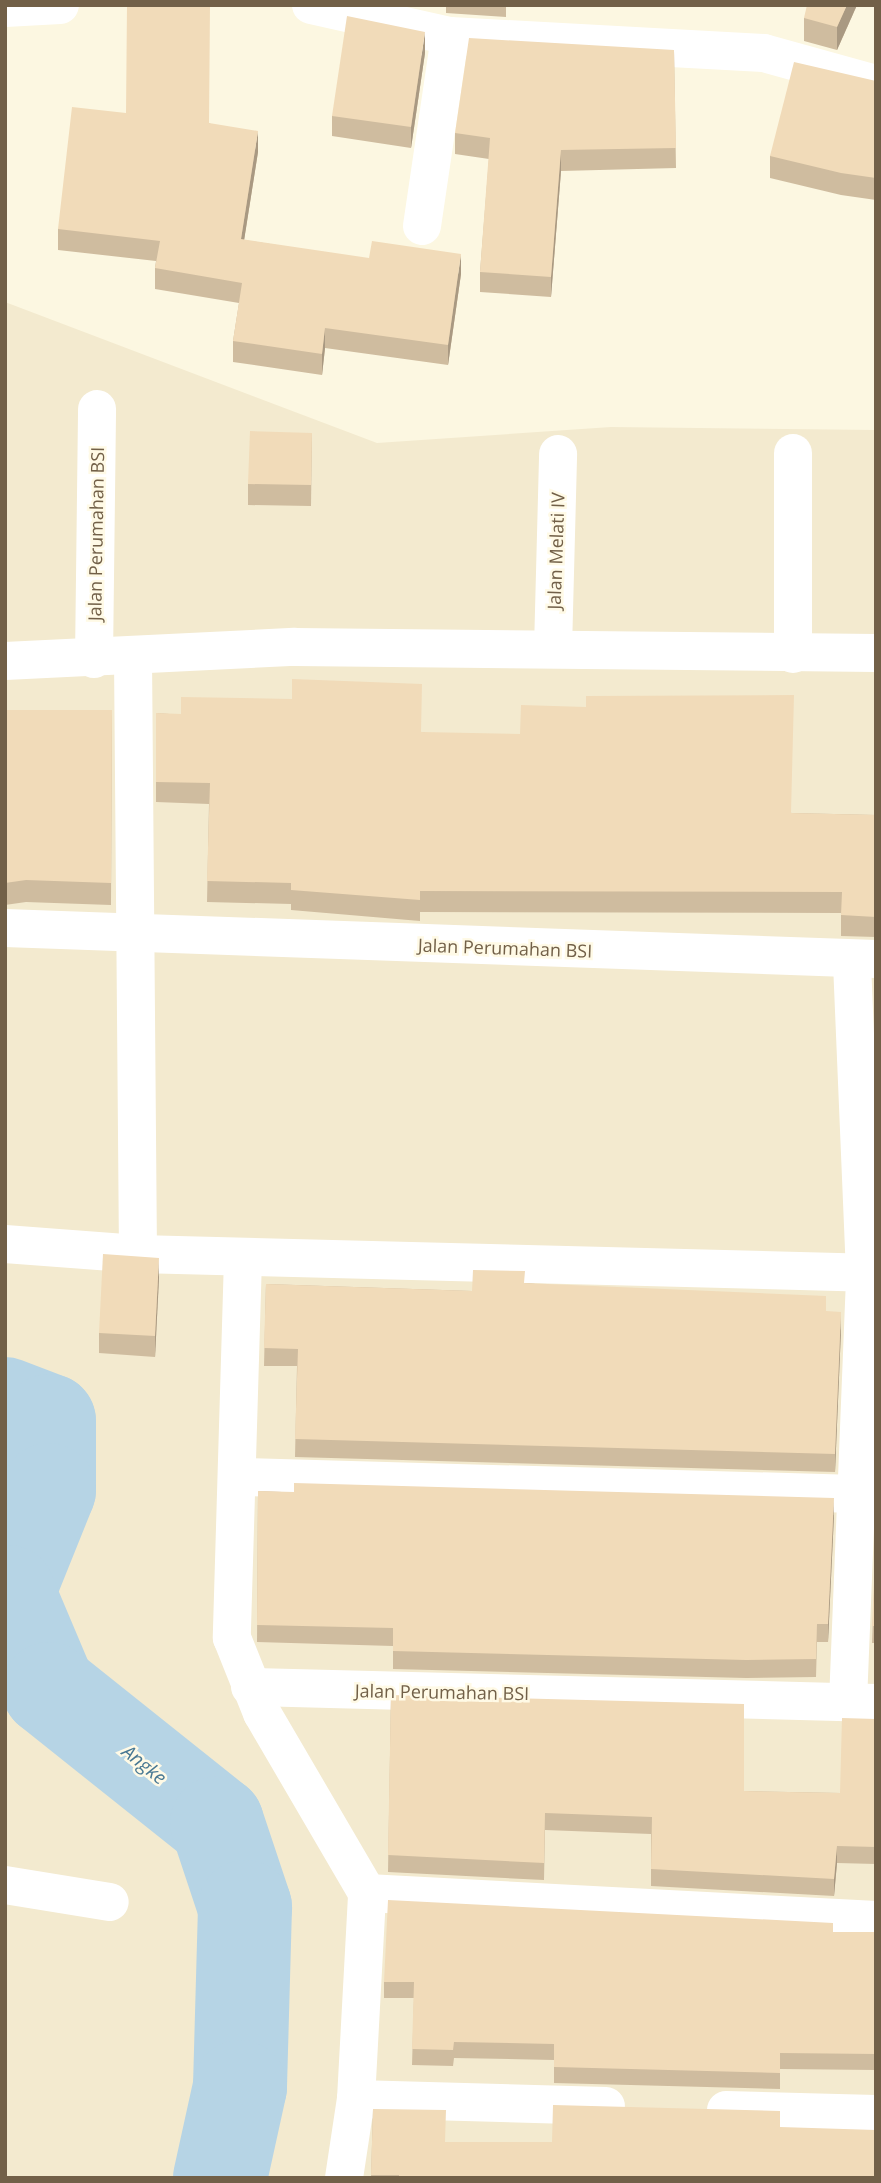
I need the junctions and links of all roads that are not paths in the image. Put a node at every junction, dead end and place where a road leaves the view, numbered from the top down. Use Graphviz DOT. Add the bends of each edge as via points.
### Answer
graph roads {
  1 [pos="60,5"];
  2 [pos="311,5"];
  3 [pos="5,8"];
  4 [pos="450,36"];
  5 [pos="876,84"];
  6 [pos="422,226"];
  7 [pos="97,409"];
  8 [pos="793,453"];
  9 [pos="558,454"];
  10 [pos="553,649"];
  11 [pos="876,653"];
  12 [pos="793,654"];
  13 [pos="133,657"];
  14 [pos="94,659"];
  15 [pos="5,661"];
  16 [pos="5,928"];
  17 [pos="135,936"];
  18 [pos="864,959"];
  19 [pos="5,1244"];
  20 [pos="138,1254"];
  21 [pos="243,1258"];
  22 [pos="870,1273"];
  23 [pos="241,1477"];
  24 [pos="857,1494"];
  25 [pos="250,1687"];
  26 [pos="862,1703"];
  27 [pos="5,1885"];
  28 [pos="367,1893"];
  29 [pos="110,1902"];
  30 [pos="876,1920"];
  31 [pos="356,2099"];
  32 [pos="643,2108"];
  33 [pos="684,2109"];
  34 [pos="876,2114"];
  35 [pos="344,2178"];
  1 -- 3 [label="street"];
  2 -- 4 [label="street"];
  4 -- 5 [label="street" via="709,46 764,53"];
  4 -- 6 [label="street"];
  7 -- 14 [label="street, Jalan Perumahan BSI"];
  8 -- 12 [label="street"];
  9 -- 10 [label="street, Jalan Melati IV"];
  10 -- 12 [label="street"];
  10 -- 13 [label="street" via="295,647"];
  11 -- 12 [label="street"];
  13 -- 14 [label="street"];
  13 -- 17 [label="street"];
  14 -- 15 [label="street"];
  16 -- 17 [label="street, Jalan Perumahan BSI"];
  17 -- 18 [label="street, Jalan Perumahan BSI"];
  17 -- 20 [label="street"];
  18 -- 22 [label="street, Jalan Perumahan BSI"];
  19 -- 20 [label="street"];
  20 -- 21 [label="street"];
  21 -- 22 [label="street"];
  21 -- 23 [label="street"];
  22 -- 24 [label="street, Jalan Perumahan BSI"];
  23 -- 24 [label="street"];
  23 -- 25 [label="street" via="232,1638"];
  24 -- 26 [label="street, Jalan Perumahan BSI"];
  25 -- 26 [label="street, Jalan Perumahan BSI"];
  25 -- 28 [label="street"];
  27 -- 29 [label="street"];
  28 -- 30 [label="street"];
  28 -- 31 [label="street"];
  31 -- 32 [label="street"];
  31 -- 35 [label="street"];
  33 -- 34 [label="street"];
}
